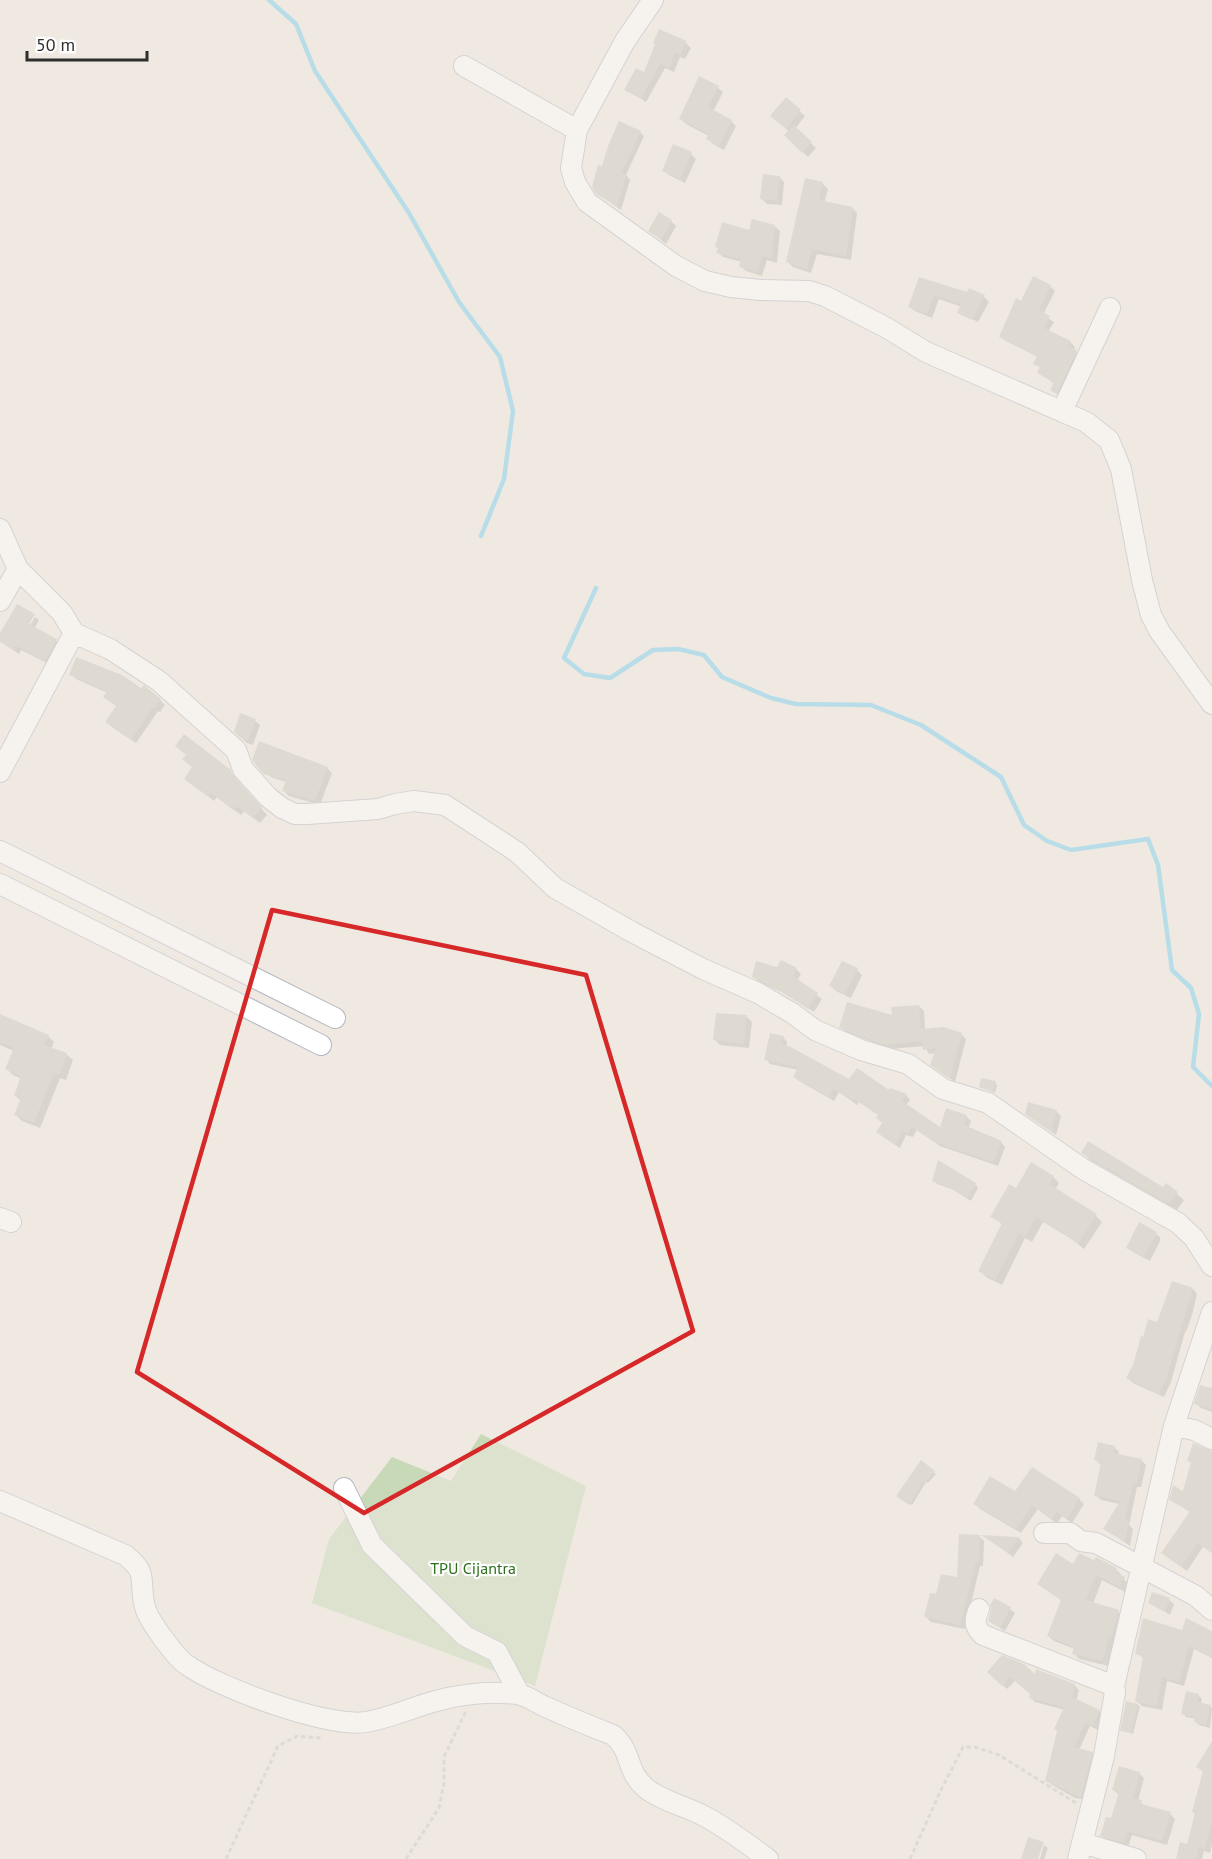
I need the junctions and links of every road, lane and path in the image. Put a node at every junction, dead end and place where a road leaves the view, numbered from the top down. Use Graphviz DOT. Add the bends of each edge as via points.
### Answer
graph roads {
  1 [pos="652,0"];
  2 [pos="464,66"];
  3 [pos="577,130"];
  4 [pos="1110,308"];
  5 [pos="1062,411"];
  6 [pos="0,529"];
  7 [pos="18,569"];
  8 [pos="0,601"];
  9 [pos="74,633"];
  10 [pos="1212,704"];
  11 [pos="2,758"];
  12 [pos="0,851"];
  13 [pos="0,884"];
  14 [pos="135,918"];
  15 [pos="122,945"];
  16 [pos="335,1018"];
  17 [pos="321,1045"];
  18 [pos="1212,1266"];
  19 [pos="1212,1312"];
  20 [pos="1174,1426"];
  21 [pos="1212,1439"];
  22 [pos="344,1488"];
  23 [pos="0,1501"];
  24 [pos="1044,1533"];
  25 [pos="1141,1568"];
  26 [pos="979,1609"];
  27 [pos="1212,1610"];
  28 [pos="1114,1686"];
  29 [pos="475,1694"];
  30 [pos="520,1695"];
  31 [pos="352,1724"];
  32 [pos="1090,1812"];
  33 [pos="1080,1851"];
  34 [pos="226,1859"];
  35 [pos="406,1859"];
  36 [pos="768,1859"];
  37 [pos="910,1859"];
  38 [pos="1136,1859"];
  1 -- 3 [label="street"];
  2 -- 3 [label="street"];
  3 -- 5 [label="street" via="571,168 574,182 587,202 676,266 705,281 731,287 808,291 825,296 926,352"];
  4 -- 5 [label="street"];
  5 -- 10 [label="street" via="1086,422 1109,440 1120,469 1151,615"];
  6 -- 7 [label="street"];
  7 -- 8 [label="street"];
  7 -- 9 [label="street" via="62,613"];
  9 -- 11 [label="street"];
  9 -- 18 [label="street" via="110,649 159,681 236,750 243,769 282,808 308,814 378,809 414,801 445,805 517,852 555,888 632,932 758,993 815,1030 908,1064 943,1089 988,1103 1083,1169 1178,1223 1194,1238"];
  12 -- 14 [label="street"];
  13 -- 15 [label="street"];
  14 -- 15 [label="street"];
  14 -- 16 [label="street"];
  15 -- 17 [label="street"];
  19 -- 20 [label="street"];
  20 -- 21 [label="street"];
  20 -- 25 [label="street"];
  22 -- 30 [label="street" via="372,1545 465,1636 497,1652"];
  23 -- 31 [label="street" via="125,1555 137,1564 149,1618 184,1664 211,1681 244,1693 334,1722"];
  24 -- 25 [label="street" via="1070,1533"];
  25 -- 27 [label="street" via="1196,1596"];
  25 -- 28 [label="street"];
  26 -- 28 [label="street" via="975,1623 983,1635"];
  28 -- 32 [label="street" via="1104,1756"];
  29 -- 30 [label="street"];
  29 -- 31 [label="street"];
  29 -- 35 [label="path" via="444,1757 439,1808"];
  30 -- 36 [label="street" via="613,1735 625,1749 634,1777 648,1790 722,1826"];
  31 -- 34 [label="path" via="319,1738 297,1736 278,1746"];
  32 -- 33 [label="street"];
  32 -- 37 [label="path" via="999,1755 963,1747"];
  33 -- 38 [label="street"];
}
